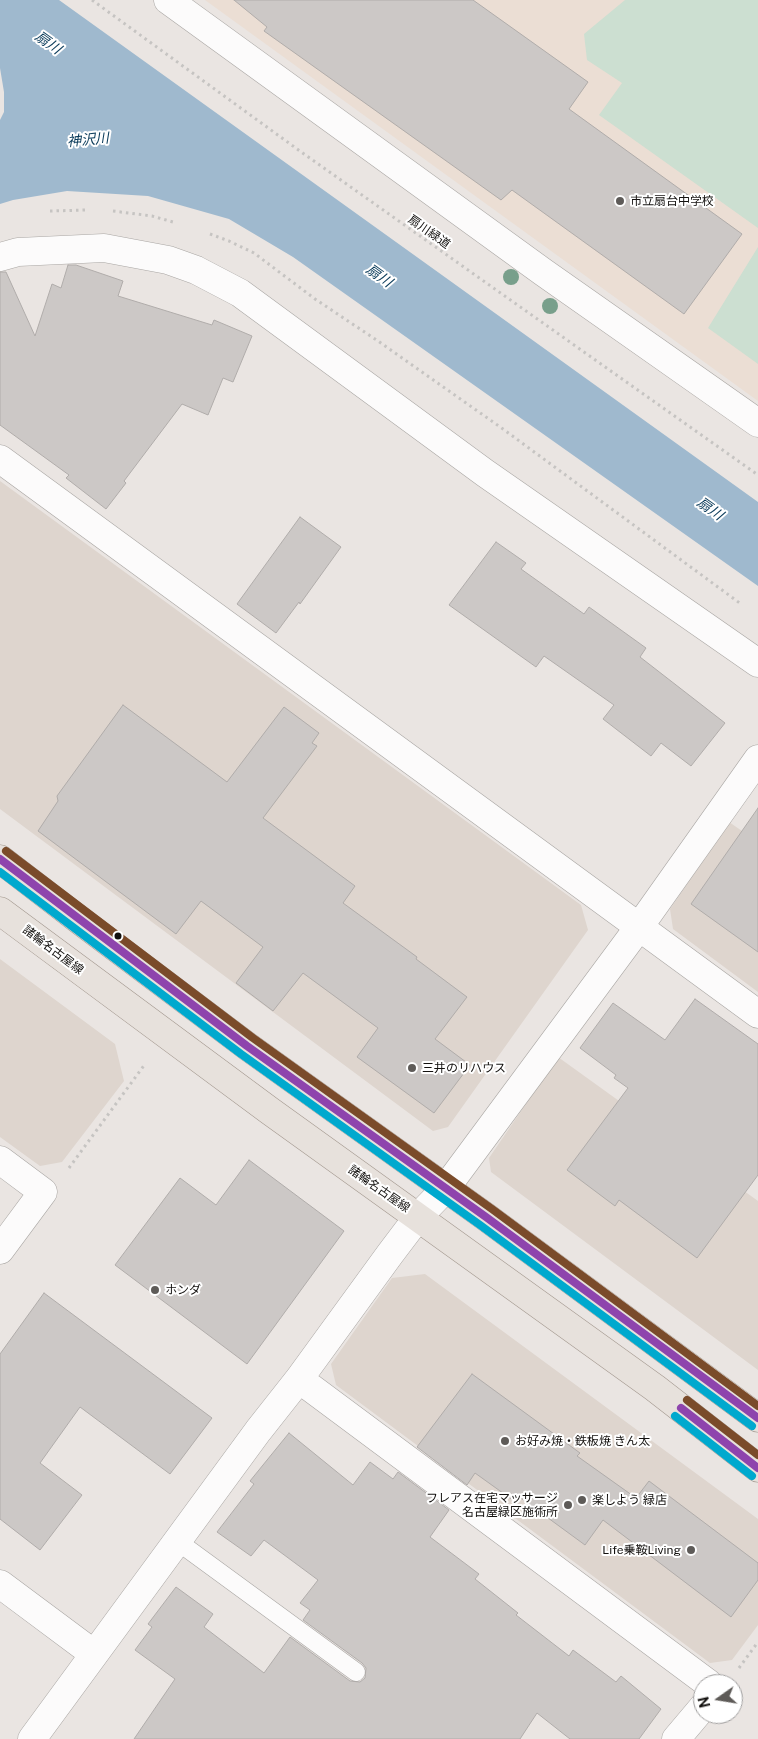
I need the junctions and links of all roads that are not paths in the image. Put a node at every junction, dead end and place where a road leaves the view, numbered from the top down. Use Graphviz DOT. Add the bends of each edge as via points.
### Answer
graph roads {
  1 [pos="168,0"];
  2 [pos="0,257"];
  3 [pos="758,423"];
  4 [pos="0,459"];
  5 [pos="758,663"];
  6 [pos="758,758"];
  7 [pos="0,858"];
  8 [pos="0,911"];
  9 [pos="639,927"];
  10 [pos="758,1014"];
  11 [pos="0,1160"];
  12 [pos="445,1189"];
  13 [pos="418,1217"];
  14 [pos="0,1250"];
  15 [pos="299,1379"];
  16 [pos="758,1418"];
  17 [pos="758,1468"];
  18 [pos="177,1541"];
  19 [pos="0,1584"];
  20 [pos="94,1654"];
  21 [pos="356,1672"];
  22 [pos="696,1674"];
  23 [pos="693,1719"];
  24 [pos="32,1739"];
  25 [pos="676,1739"];
  1 -- 3 [label="street" via="543,272"];
  2 -- 5 [label="street" via="18,252 68,248 120,250 168,260 196,270 240,293 485,473"];
  4 -- 9 [label="street"];
  6 -- 9 [label="street"];
  7 -- 12 [label="main road" via="240,1041"];
  8 -- 13 [label="main road, 諸輪名古屋線" via="270,1112"];
  9 -- 10 [label="street"];
  9 -- 12 [label="street"];
  11 -- 14 [label="street" via="43,1192"];
  12 -- 13 [label="street"];
  12 -- 16 [label="main road"];
  13 -- 15 [label="street"];
  13 -- 17 [label="main road, 諸輪名古屋線" via="655,1388"];
  15 -- 18 [label="street"];
  15 -- 22 [label="street"];
  18 -- 20 [label="street"];
  18 -- 21 [label="lane"];
  19 -- 20 [label="street"];
  20 -- 24 [label="street"];
  23 -- 25 [label="street"];
}
